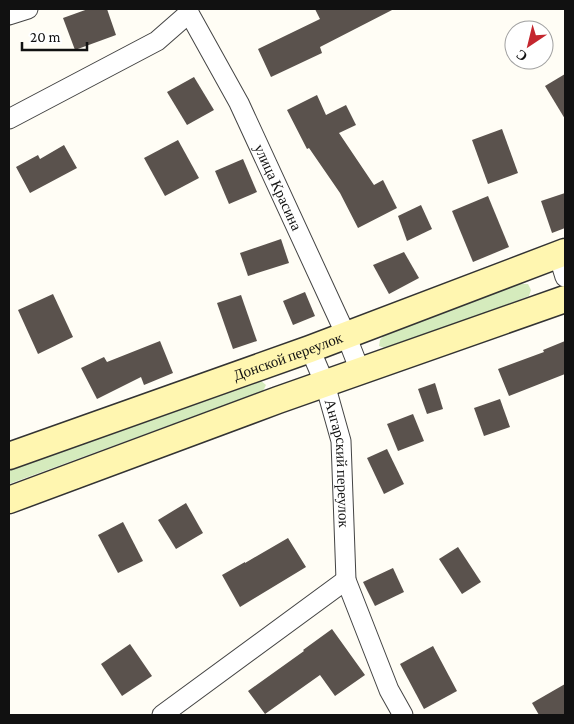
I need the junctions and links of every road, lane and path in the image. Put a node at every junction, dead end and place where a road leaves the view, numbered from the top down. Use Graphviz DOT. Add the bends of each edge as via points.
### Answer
graph roads {
  1 [pos="28,9"];
  2 [pos="189,11"];
  3 [pos="9,15"];
  4 [pos="9,120"];
  5 [pos="563,261"];
  6 [pos="565,299"];
  7 [pos="346,335"];
  8 [pos="310,349"];
  9 [pos="360,371"];
  10 [pos="325,384"];
  11 [pos="9,456"];
  12 [pos="9,500"];
  13 [pos="346,580"];
  14 [pos="162,715"];
  15 [pos="403,715"];
  1 -- 3 [label="street"];
  2 -- 4 [label="street" via="157,41"];
  2 -- 7 [label="street, улица Красина" via="239,103"];
  5 -- 7 [label="main road, Донской переулок"];
  6 -- 9 [label="main road"];
  7 -- 8 [label="main road, Донской переулок"];
  7 -- 9 [label="street, улица Красина"];
  8 -- 10 [label="street, Ангарский переулок"];
  8 -- 11 [label="main road, Донской переулок"];
  9 -- 10 [label="main road"];
  10 -- 12 [label="main road"];
  10 -- 13 [label="street, Ангарский переулок" via="341,441"];
  13 -- 14 [label="street"];
  13 -- 15 [label="street, Ангарский переулок" via="389,690"];
}
